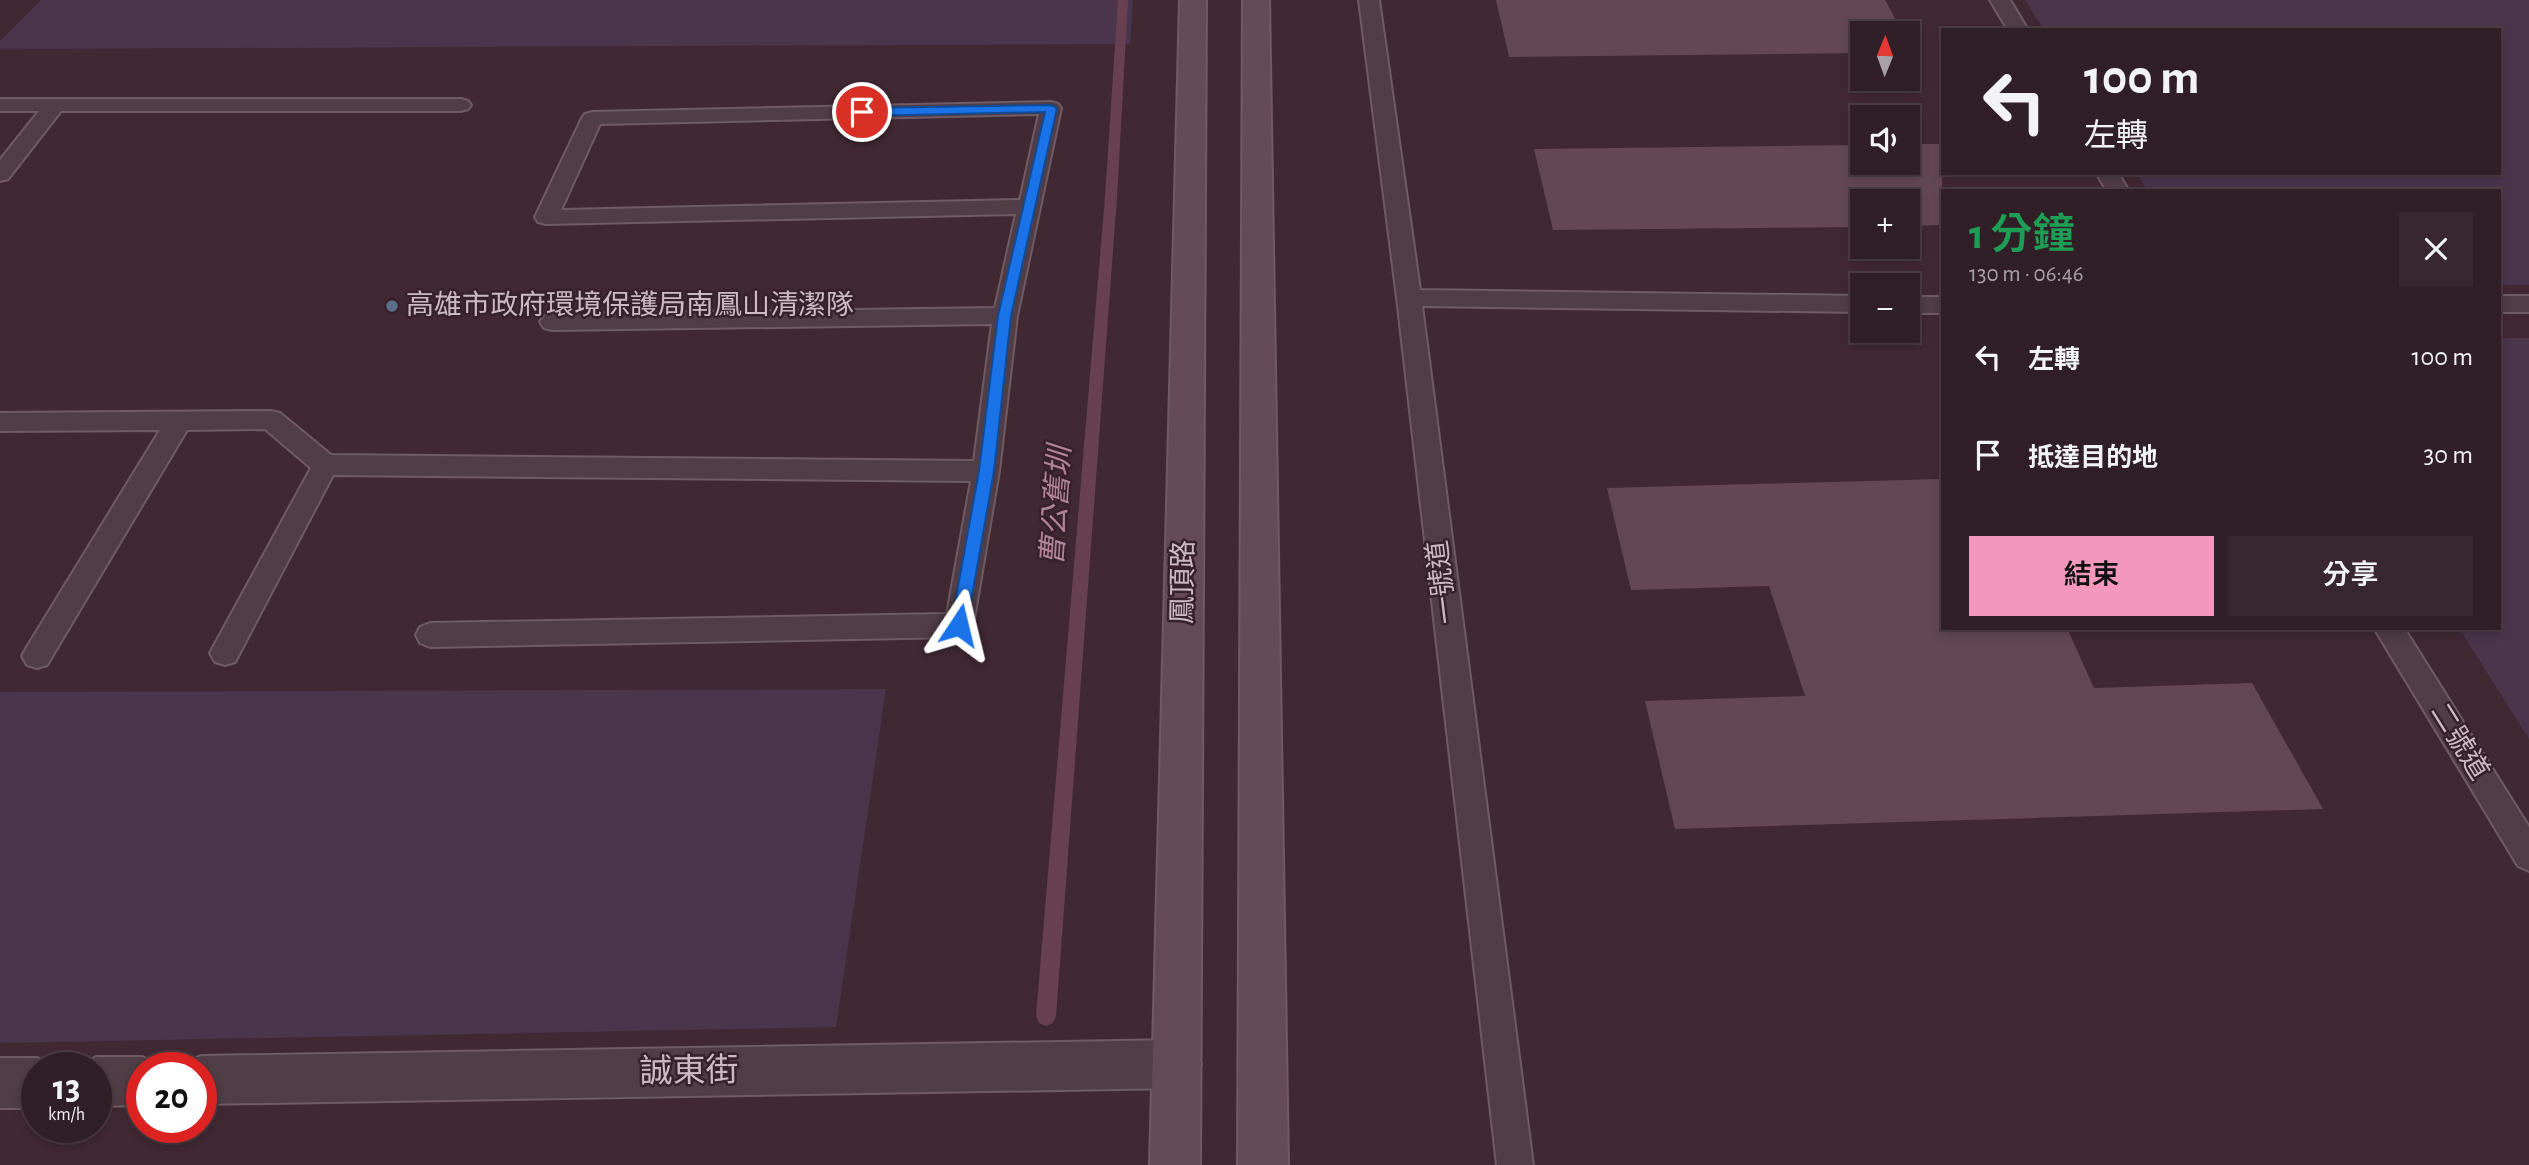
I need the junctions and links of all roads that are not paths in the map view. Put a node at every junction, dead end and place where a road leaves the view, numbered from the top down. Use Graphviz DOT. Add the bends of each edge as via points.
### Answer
graph roads {
  1 [pos="1193,0"];
  2 [pos="1256,0"];
  3 [pos="1369,0"];
  4 [pos="2000,0"];
  5 [pos="2017,28"];
  6 [pos="0,105"];
  7 [pos="55,105"];
  8 [pos="461,105"];
  9 [pos="0,174"];
  10 [pos="1027,207"];
  11 [pos="1409,298"];
  12 [pos="1850,304"];
  13 [pos="2501,304"];
  14 [pos="2529,304"];
  15 [pos="1920,305"];
  16 [pos="1941,305"];
  17 [pos="1005,316"];
  18 [pos="552,322"];
  19 [pos="179,421"];
  20 [pos="1,424"];
  21 [pos="325,466"];
  22 [pos="986,471"];
  23 [pos="2389,630"];
  24 [pos="430,635"];
  25 [pos="225,653"];
  26 [pos="37,656"];
  27 [pos="2529,856"];
  28 [pos="1177,1064"];
  29 [pos="217,1080"];
  30 [pos="0,1083"];
  31 [pos="21,1083"];
  32 [pos="1175,1165"];
  33 [pos="1263,1165"];
  34 [pos="1515,1165"];
  1 -- 28 [label="main road, 鳳頂路"];
  2 -- 33 [label="main road"];
  3 -- 11 [label="lane, 一號道"];
  4 -- 5 [label="lane"];
  6 -- 7 [label="lane"];
  7 -- 8 [label="lane"];
  7 -- 9 [label="lane"];
  10 -- 10 [label="lane" via="1051,108 592,118 546,217"];
  10 -- 17 [label="lane"];
  11 -- 12 [label="lane"];
  11 -- 34 [label="lane, 一號道"];
  13 -- 14 [label="lane"];
  15 -- 16 [label="lane"];
  17 -- 18 [label="lane"];
  17 -- 22 [label="lane"];
  19 -- 20 [label="lane"];
  19 -- 21 [label="lane" via="271,420"];
  19 -- 26 [label="lane"];
  21 -- 22 [label="lane"];
  21 -- 25 [label="lane"];
  22 -- 24 [label="lane" via="959,625"];
  23 -- 27 [label="lane, 二號道"];
  28 -- 29 [label="street, 誠東街"];
  28 -- 32 [label="main road, 鳳頂路"];
  30 -- 31 [label="street"];
}
